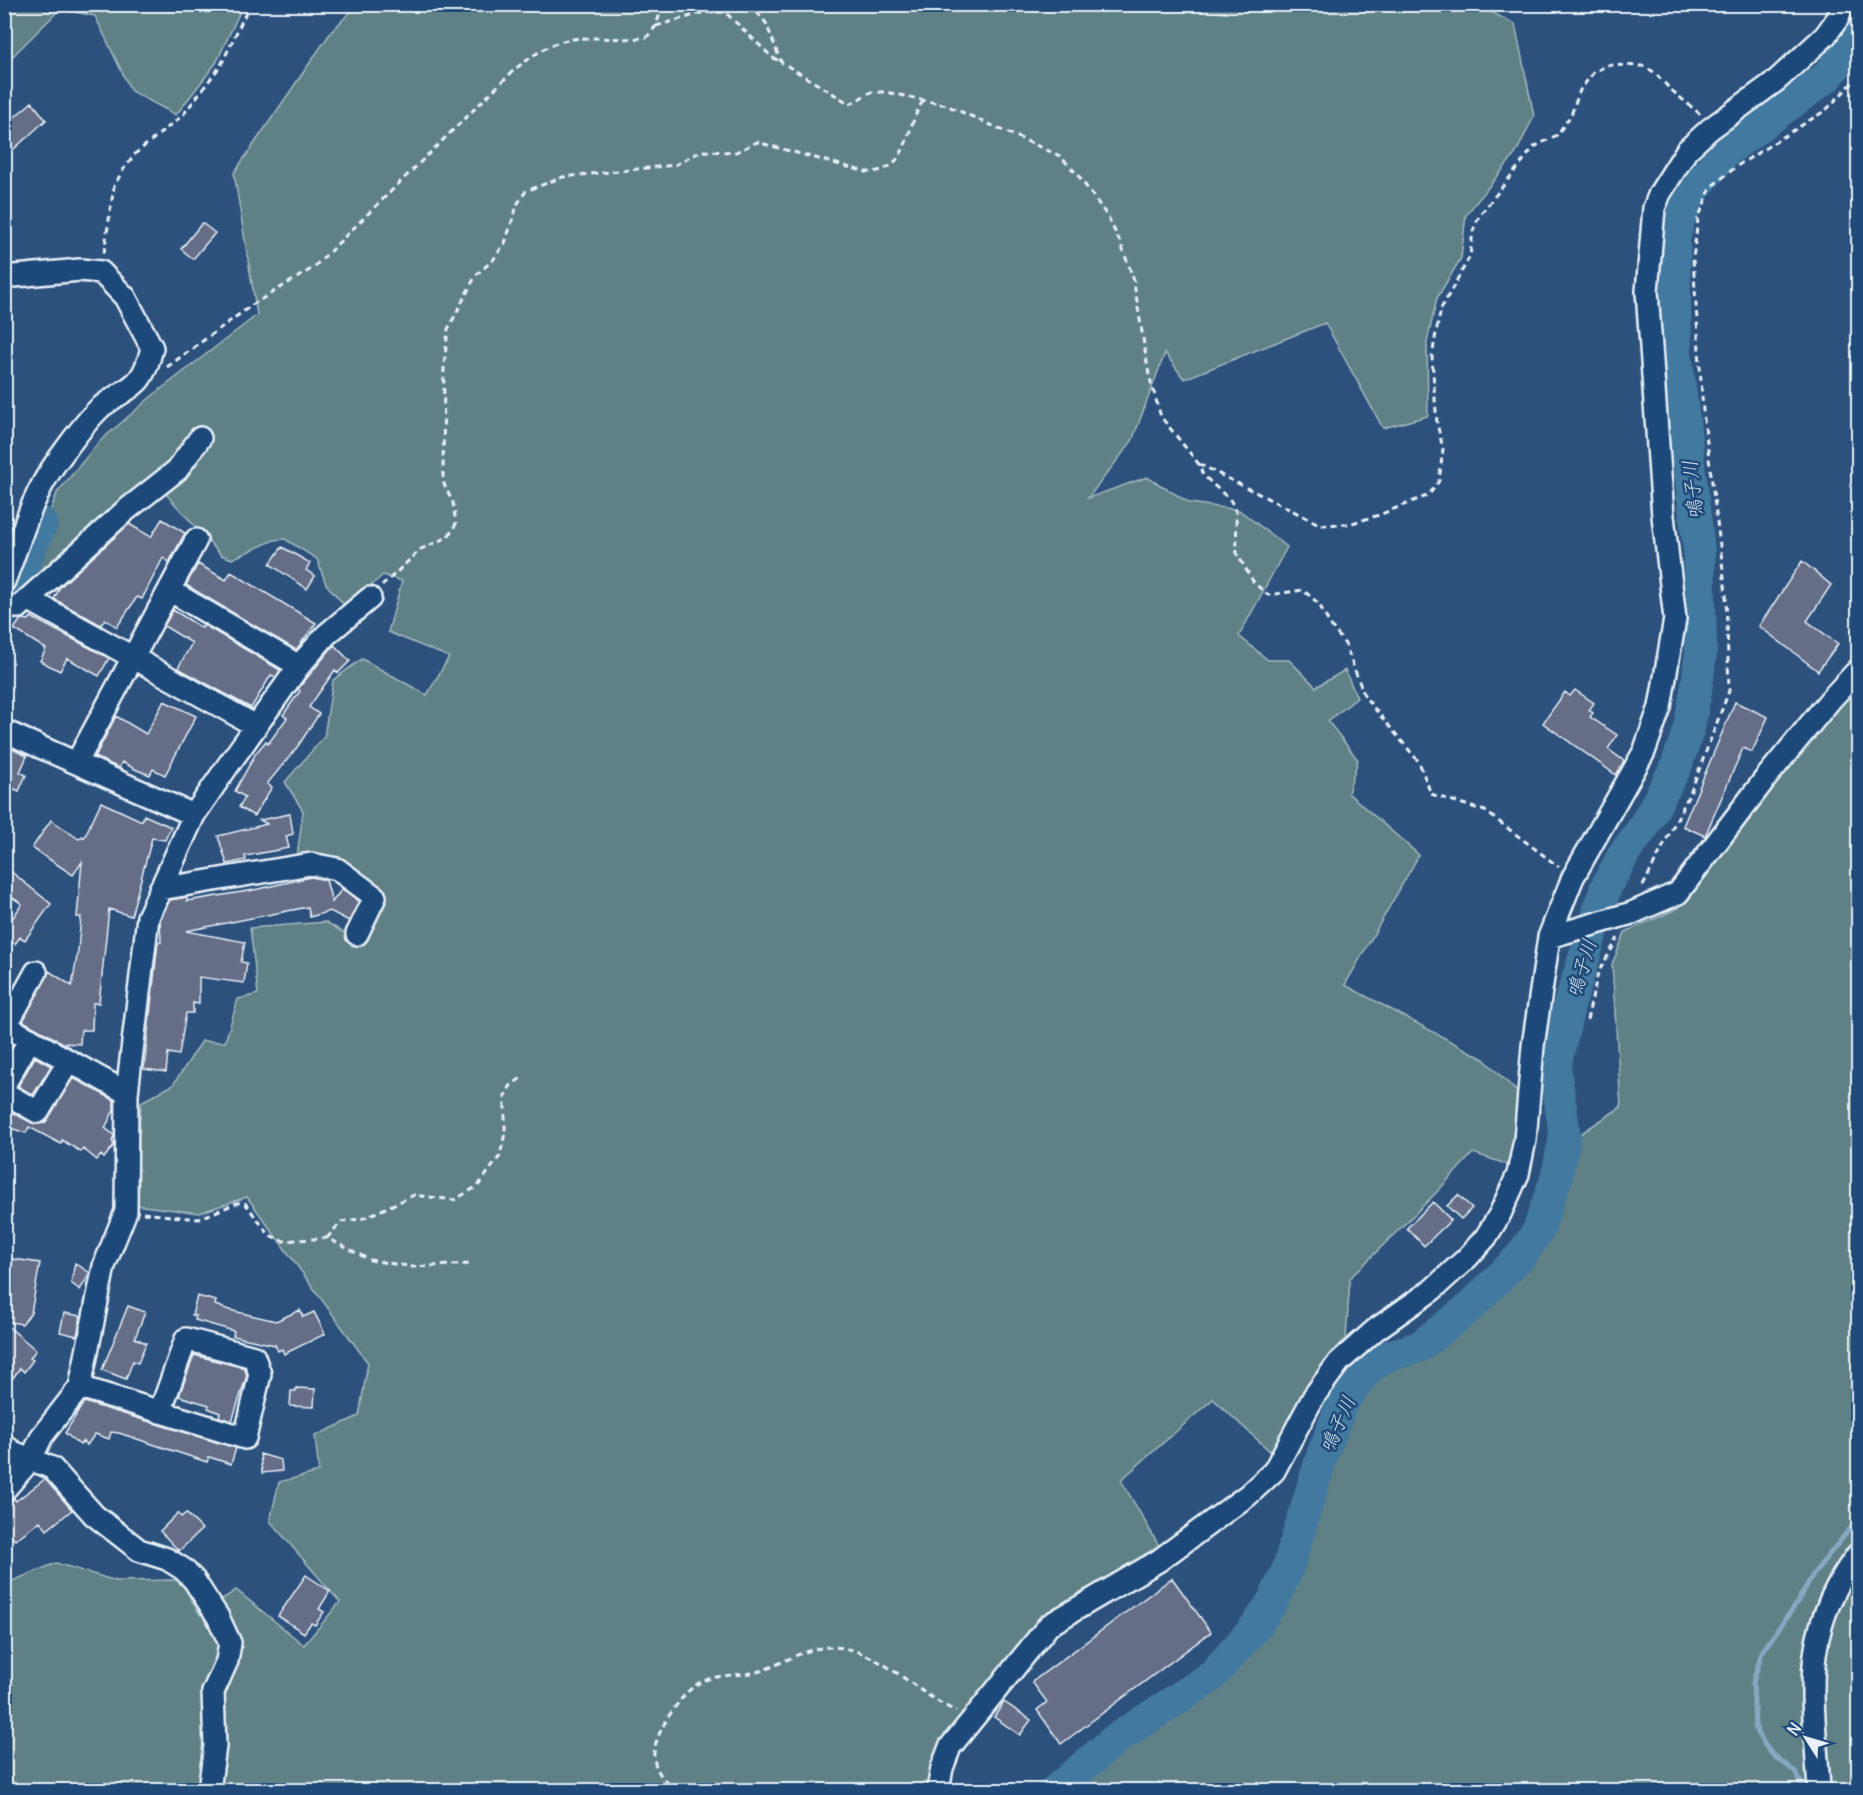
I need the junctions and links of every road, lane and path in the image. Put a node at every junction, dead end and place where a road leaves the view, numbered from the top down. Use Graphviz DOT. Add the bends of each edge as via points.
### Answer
graph roads {
  1 [pos="250,4"];
  2 [pos="663,4"];
  3 [pos="750,4"];
  4 [pos="1843,4"];
  5 [pos="656,26"];
  6 [pos="782,62"];
  7 [pos="1858,77"];
  8 [pos="924,101"];
  9 [pos="1710,129"];
  10 [pos="101,272"];
  11 [pos="4,277"];
  12 [pos="148,366"];
  13 [pos="200,438"];
  14 [pos="1198,463"];
  15 [pos="196,540"];
  16 [pos="4,581"];
  17 [pos="169,590"];
  18 [pos="370,598"];
  19 [pos="14,605"];
  20 [pos="131,657"];
  21 [pos="299,666"];
  22 [pos="1858,670"];
  23 [pos="256,726"];
  24 [pos="4,731"];
  25 [pos="76,762"];
  26 [pos="194,815"];
  27 [pos="1573,877"];
  28 [pos="160,889"];
  29 [pos="1632,913"];
  30 [pos="357,934"];
  31 [pos="1549,937"];
  32 [pos="36,972"];
  33 [pos="1587,1020"];
  34 [pos="5,1025"];
  35 [pos="30,1039"];
  36 [pos="69,1061"];
  37 [pos="523,1077"];
  38 [pos="4,1085"];
  39 [pos="4,1093"];
  40 [pos="128,1094"];
  41 [pos="126,1211"];
  42 [pos="327,1238"];
  43 [pos="471,1264"];
  44 [pos="80,1387"];
  45 [pos="160,1412"];
  46 [pos="4,1445"];
  47 [pos="31,1460"];
  48 [pos="4,1490"];
  49 [pos="1858,1554"];
  50 [pos="972,1718"];
  51 [pos="209,1791"];
  52 [pos="676,1791"];
  53 [pos="938,1791"];
  54 [pos="1819,1791"];
  1 -- 10 [label="path" via="221,65 183,115 136,153 114,186"];
  2 -- 5 [label="path"];
  3 -- 6 [label="path" via="766,23"];
  4 -- 9 [label="street" via="1825,36 1777,80"];
  5 -- 6 [label="path" via="702,13 725,12"];
  5 -- 12 [label="path" via="647,37 564,41 535,53 313,268 252,305 165,368"];
  6 -- 8 [label="path" via="850,104 872,92"];
  7 -- 29 [label="path" via="1826,110 1711,187 1698,219 1693,259 1703,411 1726,593 1729,691 1691,791"];
  8 -- 14 [label="path" via="946,105 1060,156 1078,176 1108,217 1120,242 1132,277 1149,375 1161,417"];
  8 -- 18 [label="path" via="916,112 900,157 891,168 880,172 866,172 757,142 736,152 701,151 675,165 563,177 526,191 505,243 476,275 448,329 443,482 453,503 456,524 448,537 421,549"];
  9 -- 14 [label="path" via="1696,109 1653,72 1632,64 1607,65 1593,73 1580,90 1571,115 1557,135 1534,147 1519,164 1479,216 1465,268 1441,309 1432,357 1443,449 1442,473 1434,489 1422,500 1349,524 1321,525"];
  9 -- 27 [label="street" via="1674,169 1654,208 1650,230 1647,291 1675,619 1660,708 1644,752"];
  10 -- 11 [label="street" via="80,270"];
  10 -- 12 [label="street" via="125,297 152,348"];
  12 -- 16 [label="street" via="138,383 100,408 55,464 35,494"];
  13 -- 19 [label="street" via="177,470"];
  14 -- 27 [label="path" via="1203,475 1231,501 1236,512 1237,554 1254,583 1268,595 1304,590 1319,604 1345,644 1365,697 1419,762 1431,795 1485,811"];
  15 -- 17 [label="street"];
  17 -- 20 [label="street"];
  17 -- 21 [label="street"];
  18 -- 21 [label="street" via="326,635"];
  19 -- 20 [label="street"];
  20 -- 23 [label="street"];
  20 -- 25 [label="street"];
  21 -- 23 [label="street"];
  22 -- 29 [label="street" via="1765,779 1678,893"];
  23 -- 26 [label="street"];
  24 -- 25 [label="street"];
  25 -- 26 [label="street"];
  26 -- 28 [label="street"];
  27 -- 31 [label="street"];
  28 -- 30 [label="street" via="311,864 337,869 375,897"];
  28 -- 40 [label="street" via="148,917"];
  29 -- 31 [label="street"];
  29 -- 33 [label="path" via="1598,973"];
  31 -- 50 [label="street" via="1518,1174 1486,1237 1432,1290 1375,1330 1339,1362 1314,1396 1274,1471 1248,1495 1158,1561 1049,1625"];
  32 -- 34 [label="street"];
  34 -- 35 [label="street"];
  35 -- 36 [label="street"];
  35 -- 38 [label="street"];
  36 -- 39 [label="street" via="38,1112"];
  36 -- 40 [label="street"];
  37 -- 42 [label="path" via="511,1085 505,1096 503,1145 495,1166 478,1186 454,1200 414,1195 364,1218 341,1222"];
  40 -- 41 [label="street"];
  41 -- 42 [label="path" via="198,1220 245,1203 269,1235 283,1241"];
  41 -- 44 [label="street" via="104,1266"];
  42 -- 43 [label="path" via="370,1260 413,1267"];
  44 -- 45 [label="street"];
  44 -- 47 [label="street" via="42,1436"];
  45 -- 45 [label="street" via="244,1438 260,1374 254,1357 186,1339"];
  46 -- 47 [label="street"];
  47 -- 48 [label="street"];
  47 -- 51 [label="street" via="52,1468 94,1515 139,1550 183,1569 218,1617 230,1643 227,1661 213,1692 215,1746"];
  49 -- 54 [label="street" via="1836,1587 1816,1642 1811,1699"];
  50 -- 52 [label="path" via="945,1706 886,1666 833,1647 812,1649 764,1670 707,1679 693,1686 666,1721 654,1755 658,1772"];
  50 -- 53 [label="street" via="950,1747"];
}
